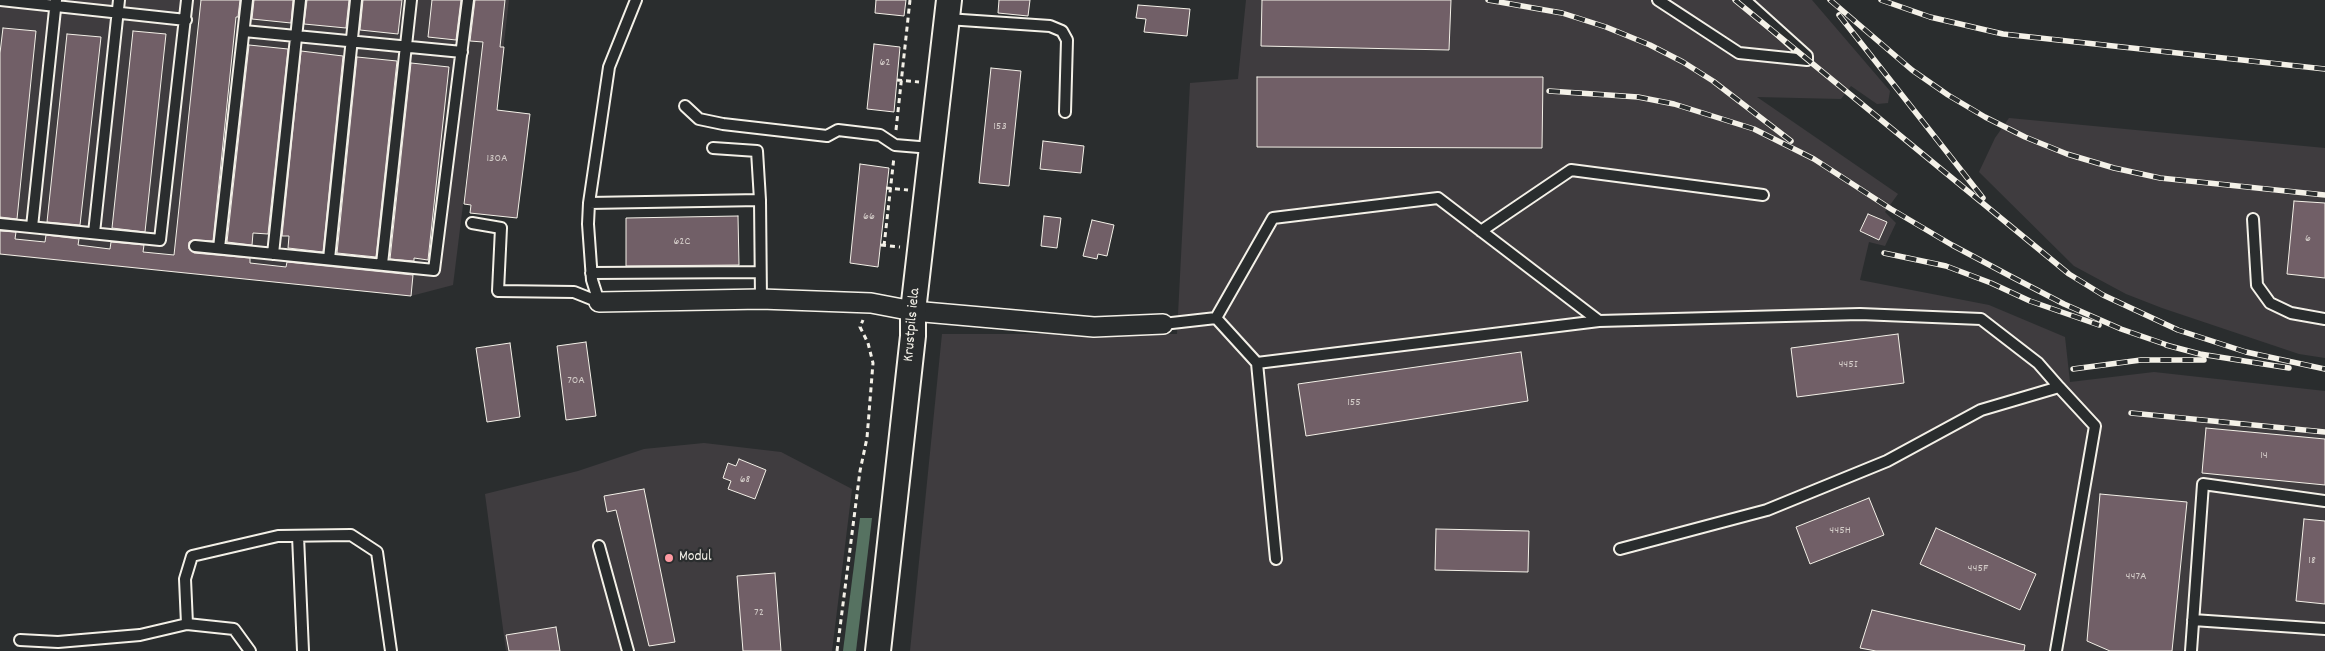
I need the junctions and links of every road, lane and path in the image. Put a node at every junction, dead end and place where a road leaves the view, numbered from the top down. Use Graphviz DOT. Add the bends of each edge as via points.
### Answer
graph roads {
  1 [pos="0,0"];
  2 [pos="119,0"];
  3 [pos="187,0"];
  4 [pos="247,0"];
  5 [pos="300,0"];
  6 [pos="356,0"];
  7 [pos="412,0"];
  8 [pos="468,0"];
  9 [pos="636,0"];
  10 [pos="910,0"];
  11 [pos="1658,0"];
  12 [pos="1745,0"];
  13 [pos="56,3"];
  14 [pos="947,9"];
  15 [pos="118,12"];
  16 [pos="186,20"];
  17 [pos="244,31"];
  18 [pos="296,37"];
  19 [pos="352,42"];
  20 [pos="406,46"];
  21 [pos="462,52"];
  22 [pos="899,80"];
  23 [pos="916,82"];
  24 [pos="685,106"];
  25 [pos="1065,112"];
  26 [pos="895,145"];
  27 [pos="713,148"];
  28 [pos="931,148"];
  29 [pos="888,189"];
  30 [pos="904,190"];
  31 [pos="1763,195"];
  32 [pos="760,200"];
  33 [pos="589,204"];
  34 [pos="2253,219"];
  35 [pos="472,223"];
  36 [pos="0,224"];
  37 [pos="32,227"];
  38 [pos="1481,231"];
  39 [pos="94,233"];
  40 [pos="195,246"];
  41 [pos="219,248"];
  42 [pos="907,248"];
  43 [pos="273,254"];
  44 [pos="329,259"];
  45 [pos="382,264"];
  46 [pos="760,272"];
  47 [pos="591,273"];
  48 [pos="761,299"];
  49 [pos="599,302"];
  50 [pos="872,302"];
  51 [pos="913,311"];
  52 [pos="1216,318"];
  53 [pos="2325,319"];
  54 [pos="1599,321"];
  55 [pos="1163,324"];
  56 [pos="1257,363"];
  57 [pos="2059,387"];
  58 [pos="2325,501"];
  59 [pos="298,536"];
  60 [pos="599,546"];
  61 [pos="1620,549"];
  62 [pos="1276,559"];
  63 [pos="2193,620"];
  64 [pos="187,624"];
  65 [pos="2325,629"];
  66 [pos="20,640"];
  67 [pos="250,651"];
  68 [pos="303,651"];
  69 [pos="391,651"];
  70 [pos="628,651"];
  71 [pos="836,651"];
  72 [pos="878,651"];
  73 [pos="2056,651"];
  74 [pos="2191,651"];
  1 -- 13 [label="lane"];
  2 -- 15 [label="lane"];
  3 -- 16 [label="lane"];
  4 -- 17 [label="lane"];
  5 -- 18 [label="lane"];
  6 -- 19 [label="lane"];
  7 -- 20 [label="lane"];
  8 -- 21 [label="lane"];
  9 -- 33 [label="lane" via="608,67"];
  10 -- 22 [label="path"];
  11 -- 12 [label="lane" via="1739,53 1807,60 1807,56"];
  13 -- 15 [label="lane"];
  13 -- 37 [label="lane"];
  14 -- 25 [label="lane" via="1050,26 1062,31 1067,40"];
  14 -- 28 [label="street, Krustpils iela"];
  15 -- 16 [label="lane"];
  15 -- 39 [label="lane"];
  16 -- 39 [label="lane" via="160,240"];
  17 -- 18 [label="lane"];
  17 -- 41 [label="lane"];
  18 -- 19 [label="lane"];
  18 -- 43 [label="lane"];
  19 -- 20 [label="lane"];
  19 -- 44 [label="lane"];
  20 -- 21 [label="lane"];
  20 -- 45 [label="lane"];
  21 -- 45 [label="lane" via="434,270"];
  22 -- 23 [label="path"];
  22 -- 26 [label="path"];
  24 -- 26 [label="lane" via="699,119 723,124 827,136 838,130 880,135"];
  26 -- 28 [label="lane"];
  26 -- 29 [label="path"];
  27 -- 32 [label="lane" via="757,151"];
  28 -- 51 [label="street, Krustpils iela"];
  29 -- 30 [label="path"];
  29 -- 42 [label="path" via="882,245"];
  31 -- 38 [label="lane" via="1571,170"];
  32 -- 33 [label="lane"];
  32 -- 46 [label="lane"];
  33 -- 47 [label="lane"];
  34 -- 53 [label="lane" via="2257,285 2270,303 2291,313"];
  35 -- 49 [label="lane" via="501,228 498,291 574,292"];
  36 -- 37 [label="lane"];
  37 -- 39 [label="lane"];
  38 -- 52 [label="lane" via="1438,198 1273,218"];
  38 -- 54 [label="lane"];
  40 -- 41 [label="lane"];
  41 -- 43 [label="lane"];
  43 -- 44 [label="lane"];
  44 -- 45 [label="lane"];
  46 -- 47 [label="lane"];
  46 -- 48 [label="lane"];
  47 -- 49 [label="lane"];
  48 -- 49 [label="street"];
  48 -- 50 [label="street"];
  50 -- 51 [label="street"];
  50 -- 71 [label="path" via="860,327 873,363 868,438 860,471"];
  51 -- 55 [label="street" via="1094,327"];
  51 -- 72 [label="street, Krustpils iela" via="913,336"];
  52 -- 55 [label="lane"];
  52 -- 56 [label="lane"];
  54 -- 56 [label="lane"];
  54 -- 57 [label="lane" via="1860,314 1981,320 2038,363"];
  56 -- 62 [label="lane"];
  57 -- 61 [label="lane" via="1982,410 1887,461 1768,510"];
  57 -- 73 [label="lane" via="2095,426"];
  58 -- 63 [label="lane" via="2203,484"];
  59 -- 64 [label="lane" via="278,536 192,556 185,579"];
  59 -- 68 [label="lane"];
  59 -- 69 [label="lane" via="351,535 377,552"];
  60 -- 70 [label="lane"];
  63 -- 65 [label="lane"];
  63 -- 74 [label="lane"];
  64 -- 66 [label="lane" via="140,635 58,642"];
  64 -- 67 [label="lane" via="234,629"];
}
